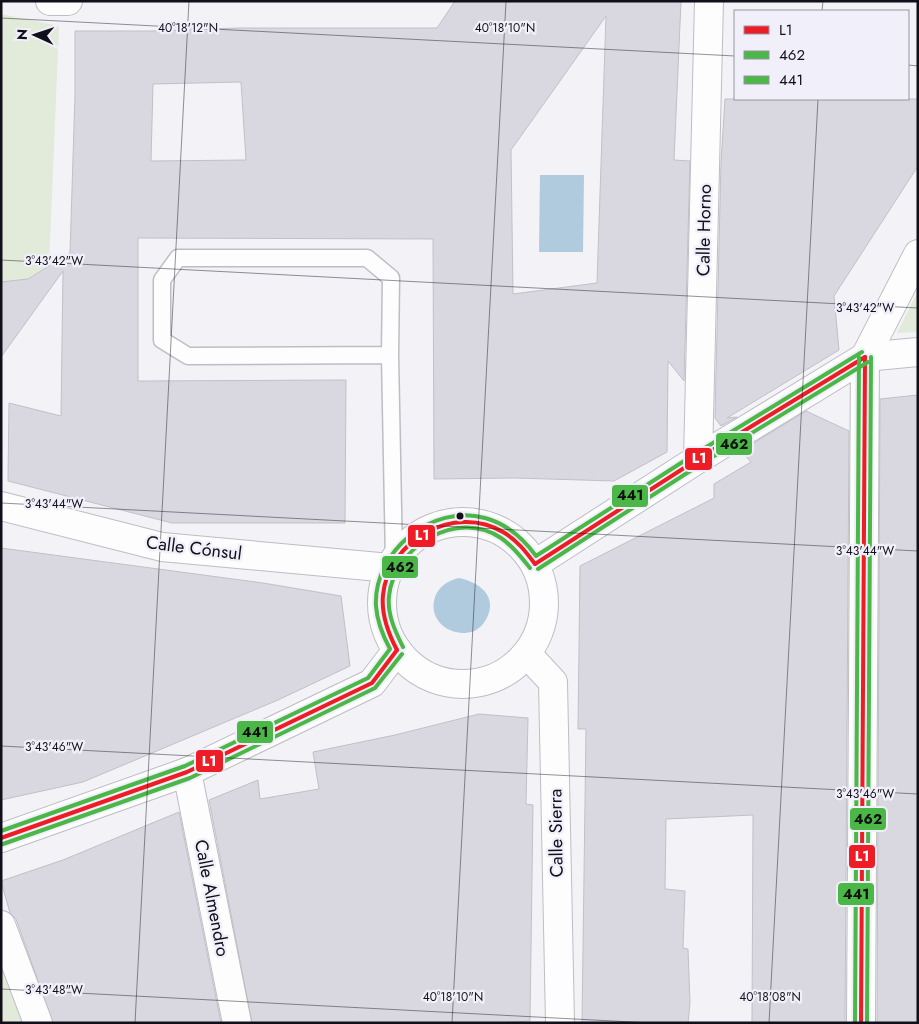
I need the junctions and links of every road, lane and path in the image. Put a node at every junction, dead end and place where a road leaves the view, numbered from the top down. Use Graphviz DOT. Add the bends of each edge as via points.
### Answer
graph roads {
  1 [pos="51,1"];
  2 [pos="68,1"];
  3 [pos="709,1"];
  4 [pos="918,254"];
  5 [pos="918,352"];
  6 [pos="390,355"];
  7 [pos="865,357"];
  8 [pos="698,459"];
  9 [pos="1,506"];
  10 [pos="392,564"];
  11 [pos="535,564"];
  12 [pos="397,650"];
  13 [pos="527,654"];
  14 [pos="187,772"];
  15 [pos="1,838"];
  16 [pos="1,925"];
  17 [pos="38,1023"];
  18 [pos="237,1023"];
  19 [pos="560,1023"];
  20 [pos="861,1023"];
  1 -- 2 [label="street"];
  3 -- 8 [label="street, Calle Horno"];
  4 -- 7 [label="street"];
  5 -- 7 [label="street"];
  6 -- 6 [label="lane" via="188,356 162,340 162,280 178,258 367,258 391,278"];
  6 -- 10 [label="lane"];
  7 -- 8 [label="street"];
  7 -- 20 [label="street"];
  8 -- 11 [label="street"];
  9 -- 10 [label="street, Calle Cónsul" via="162,547"];
  10 -- 11 [label="street" via="410,542 430,528 454,522 478,522 501,531 520,545"];
  10 -- 12 [label="street" via="384,588 383,610"];
  11 -- 13 [label="street" via="542,585 544,608 539,632"];
  12 -- 13 [label="street" via="415,668 437,679 461,684 493,678"];
  12 -- 14 [label="street" via="372,683"];
  13 -- 19 [label="street, Calle Sierra" via="553,682"];
  14 -- 15 [label="street"];
  14 -- 18 [label="street, Calle Almendro"];
  16 -- 17 [label="street"];
}
